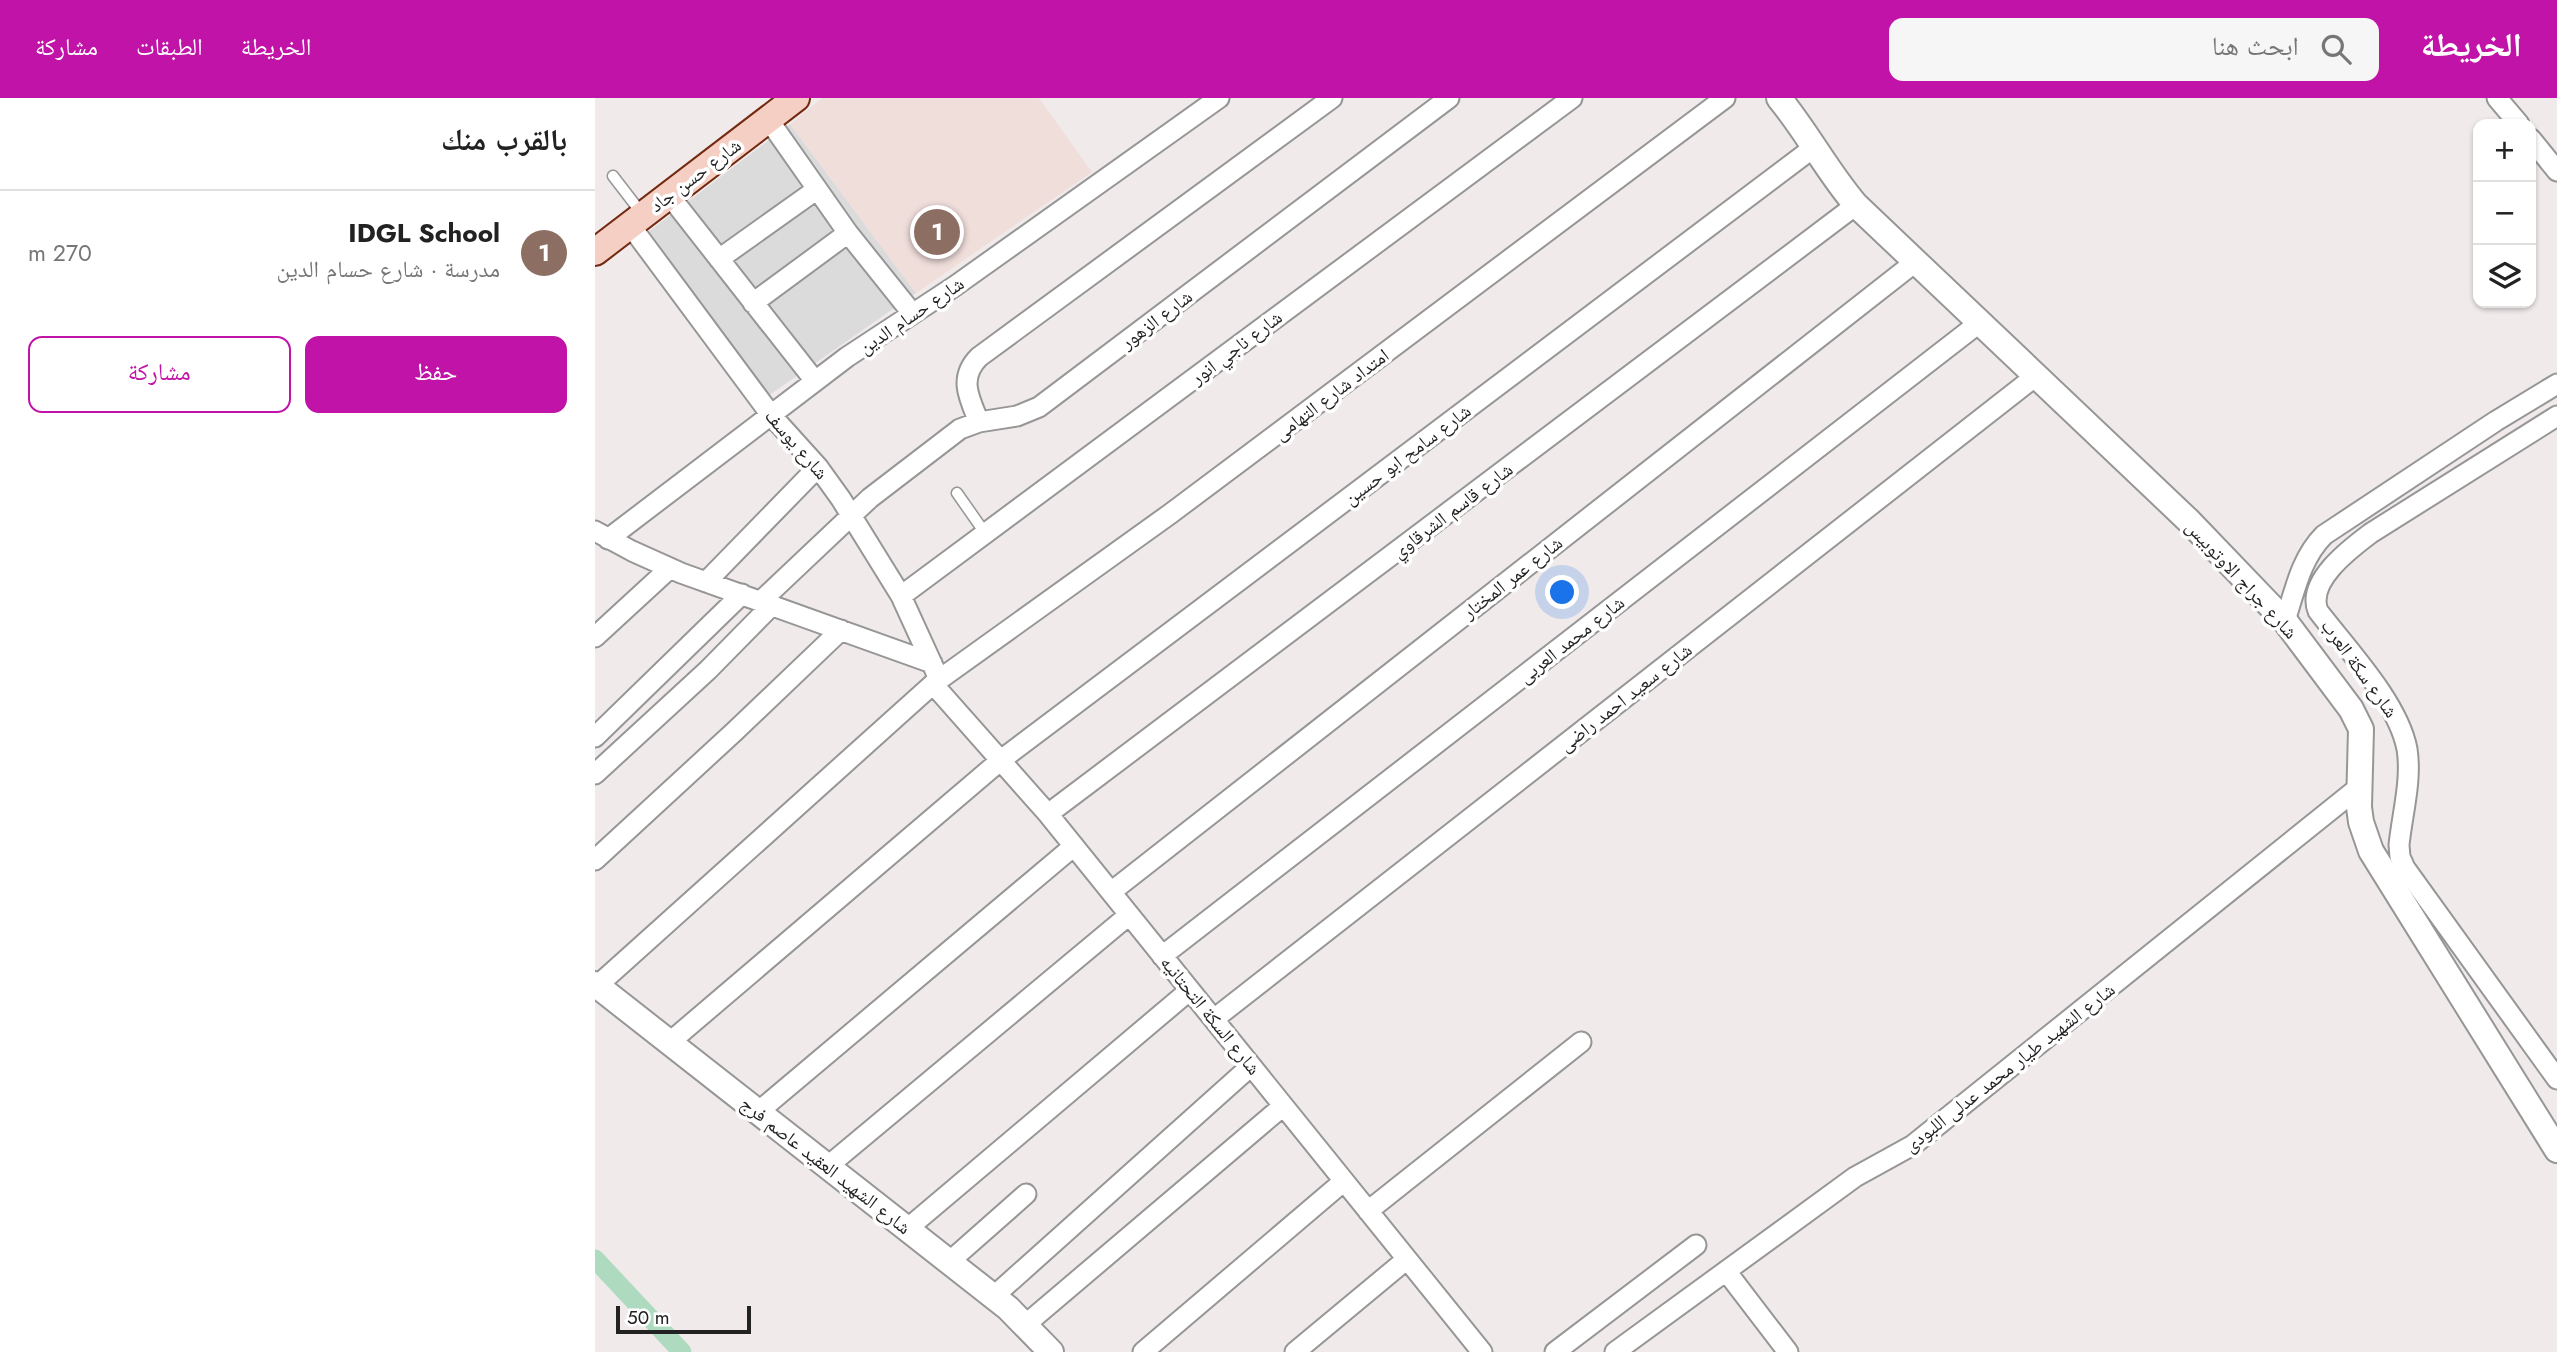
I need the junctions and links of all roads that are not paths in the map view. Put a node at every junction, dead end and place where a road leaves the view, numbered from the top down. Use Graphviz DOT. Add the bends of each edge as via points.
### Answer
graph roads {
  1 [pos="796,98"];
  2 [pos="1219,98"];
  3 [pos="1332,98"];
  4 [pos="1449,98"];
  5 [pos="1572,98"];
  6 [pos="1724,98"];
  7 [pos="1779,98"];
  8 [pos="2497,98"];
  9 [pos="2515,119"];
  10 [pos="768,120"];
  11 [pos="2536,145"];
  12 [pos="1813,148"];
  13 [pos="2557,171"];
  14 [pos="613,176"];
  15 [pos="816,190"];
  16 [pos="669,195"];
  17 [pos="1856,205"];
  18 [pos="636,220"];
  19 [pos="848,233"];
  20 [pos="595,252"];
  21 [pos="719,260"];
  22 [pos="1914,263"];
  23 [pos="753,303"];
  24 [pos="912,313"];
  25 [pos="1979,323"];
  26 [pos="2036,375"];
  27 [pos="815,381"];
  28 [pos="2557,384"];
  29 [pos="771,415"];
  30 [pos="2557,415"];
  31 [pos="979,422"];
  32 [pos="818,467"];
  33 [pos="957,493"];
  34 [pos="852,516"];
  35 [pos="985,533"];
  36 [pos="602,535"];
  37 [pos="670,568"];
  38 [pos="706,582"];
  39 [pos="742,594"];
  40 [pos="901,596"];
  41 [pos="766,603"];
  42 [pos="2285,621"];
  43 [pos="841,630"];
  44 [pos="595,637"];
  45 [pos="935,676"];
  46 [pos="595,737"];
  47 [pos="1001,760"];
  48 [pos="595,774"];
  49 [pos="2358,788"];
  50 [pos="1048,814"];
  51 [pos="1074,846"];
  52 [pos="595,860"];
  53 [pos="1111,892"];
  54 [pos="1129,915"];
  55 [pos="1162,956"];
  56 [pos="596,985"];
  57 [pos="1190,990"];
  58 [pos="1214,1019"];
  59 [pos="670,1042"];
  60 [pos="1581,1042"];
  61 [pos="1251,1066"];
  62 [pos="2557,1079"];
  63 [pos="1283,1106"];
  64 [pos="758,1112"];
  65 [pos="2557,1150"];
  66 [pos="828,1167"];
  67 [pos="1344,1181"];
  68 [pos="1027,1194"];
  69 [pos="1368,1211"];
  70 [pos="907,1229"];
  71 [pos="1696,1245"];
  72 [pos="1407,1259"];
  73 [pos="949,1262"];
  74 [pos="1726,1271"];
  75 [pos="993,1297"];
  76 [pos="1025,1325"];
  77 [pos="1473,1349"];
  78 [pos="1051,1352"];
  79 [pos="1143,1352"];
  80 [pos="1295,1352"];
  81 [pos="1555,1352"];
  82 [pos="1615,1352"];
  83 [pos="1788,1352"];
  1 -- 10 [label="main road, شارع حسن جاد"];
  2 -- 24 [label="street, شارع حسام الدين"];
  3 -- 31 [label="street" via="979,357 965,384"];
  4 -- 31 [label="street, شارع الزهور" via="1039,407"];
  5 -- 35 [label="street, شارع ناجي انور"];
  6 -- 45 [label="street, امتداد شارع التهامى" via="1170,514"];
  7 -- 12 [label="street, شارع جراج الاوتوبيس"];
  8 -- 9 [label="street"];
  10 -- 15 [label="street"];
  10 -- 16 [label="main road, شارع حسن جاد"];
  11 -- 13 [label="street"];
  12 -- 17 [label="street, شارع جراج الاوتوبيس"];
  12 -- 47 [label="street, شارع سامح ابو حسين"];
  14 -- 18 [label="lane"];
  15 -- 19 [label="street"];
  15 -- 21 [label="street"];
  16 -- 18 [label="main road, شارع حسن جاد"];
  16 -- 21 [label="street"];
  17 -- 22 [label="street, شارع جراج الاوتوبيس"];
  17 -- 50 [label="street, شارع قاسم الشرقاوي"];
  18 -- 20 [label="main road, شارع حسن جاد"];
  18 -- 29 [label="street, شارع يوسف"];
  19 -- 23 [label="street"];
  19 -- 24 [label="street"];
  21 -- 23 [label="street"];
  22 -- 25 [label="street, شارع جراج الاوتوبيس"];
  22 -- 53 [label="street, شارع عمر المختار"];
  23 -- 27 [label="street"];
  24 -- 27 [label="street, شارع حسام الدين"];
  25 -- 26 [label="street, شارع جراج الاوتوبيس"];
  25 -- 55 [label="street, شارع محمد العربى"];
  26 -- 42 [label="street, شارع جراج الاوتوبيس" via="2189,521"];
  26 -- 58 [label="street, شارع سعيد احمد راضى"];
  27 -- 29 [label="street, شارع حسام الدين"];
  28 -- 42 [label="street" via="2324,535 2305,559"];
  29 -- 32 [label="street, شارع يوسف"];
  29 -- 36 [label="street, شارع حسام الدين"];
  30 -- 62 [label="street, شارع سكة العرب" via="2342,554 2327,573 2316,605 2401,726 2408,768 2400,857"];
  31 -- 34 [label="street, شارع الزهور" via="960,429"];
  32 -- 34 [label="street, شارع يوسف"];
  32 -- 38 [label="street"];
  33 -- 35 [label="lane"];
  34 -- 40 [label="street, شارع يوسف"];
  34 -- 41 [label="street, شارع الزهور"];
  35 -- 40 [label="street, شارع ناجي انور"];
  36 -- 37 [label="street"];
  37 -- 38 [label="street"];
  37 -- 44 [label="street"];
  38 -- 39 [label="street"];
  39 -- 41 [label="street"];
  39 -- 46 [label="street"];
  40 -- 45 [label="street, شارع يوسف"];
  41 -- 43 [label="street"];
  41 -- 48 [label="street, شارع الزهور" via="708,670"];
  42 -- 49 [label="street, شارع جراج الاوتوبيس" via="2356,717 2362,742"];
  43 -- 45 [label="street"];
  43 -- 52 [label="street"];
  45 -- 47 [label="street, شارع السكة التحتانيه"];
  45 -- 56 [label="street, امتداد شارع التهامى"];
  47 -- 50 [label="street, شارع السكة التحتانيه"];
  47 -- 59 [label="street, شارع سامح ابو حسين"];
  49 -- 65 [label="street, شارع جراج الاوتوبيس" via="2361,822 2371,852"];
  49 -- 74 [label="street, شارع الشهيد طيار محمد عدلى اللبودى" via="1913,1145 1855,1177"];
  50 -- 51 [label="street, شارع السكة التحتانيه"];
  51 -- 53 [label="street, شارع السكة التحتانيه"];
  51 -- 64 [label="street"];
  53 -- 54 [label="street, شارع السكة التحتانيه"];
  54 -- 55 [label="street, شارع السكة التحتانيه"];
  54 -- 66 [label="street"];
  55 -- 57 [label="street, شارع السكة التحتانيه"];
  56 -- 59 [label="street, شارع الشهيد العقيد عاصم فرج"];
  57 -- 58 [label="street, شارع السكة التحتانيه"];
  57 -- 70 [label="street"];
  58 -- 61 [label="street, شارع السكة التحتانيه"];
  59 -- 64 [label="street, شارع الشهيد العقيد عاصم فرج"];
  60 -- 69 [label="street"];
  61 -- 63 [label="street, شارع السكة التحتانيه"];
  61 -- 75 [label="street"];
  63 -- 67 [label="street, شارع السكة التحتانيه"];
  63 -- 76 [label="street"];
  64 -- 66 [label="street, شارع الشهيد العقيد عاصم فرج"];
  66 -- 70 [label="street, شارع الشهيد العقيد عاصم فرج"];
  67 -- 69 [label="street, شارع السكة التحتانيه"];
  67 -- 79 [label="street"];
  68 -- 73 [label="street"];
  69 -- 72 [label="street, شارع السكة التحتانيه"];
  70 -- 73 [label="street, شارع الشهيد العقيد عاصم فرج"];
  71 -- 81 [label="street"];
  72 -- 77 [label="street, شارع السكة التحتانيه"];
  72 -- 80 [label="street"];
  73 -- 75 [label="street, شارع الشهيد العقيد عاصم فرج"];
  74 -- 82 [label="street, شارع الشهيد طيار محمد عدلى اللبودى"];
  74 -- 83 [label="street"];
  75 -- 76 [label="street, شارع الشهيد العقيد عاصم فرج"];
  76 -- 78 [label="street, شارع الشهيد العقيد عاصم فرج"];
}
